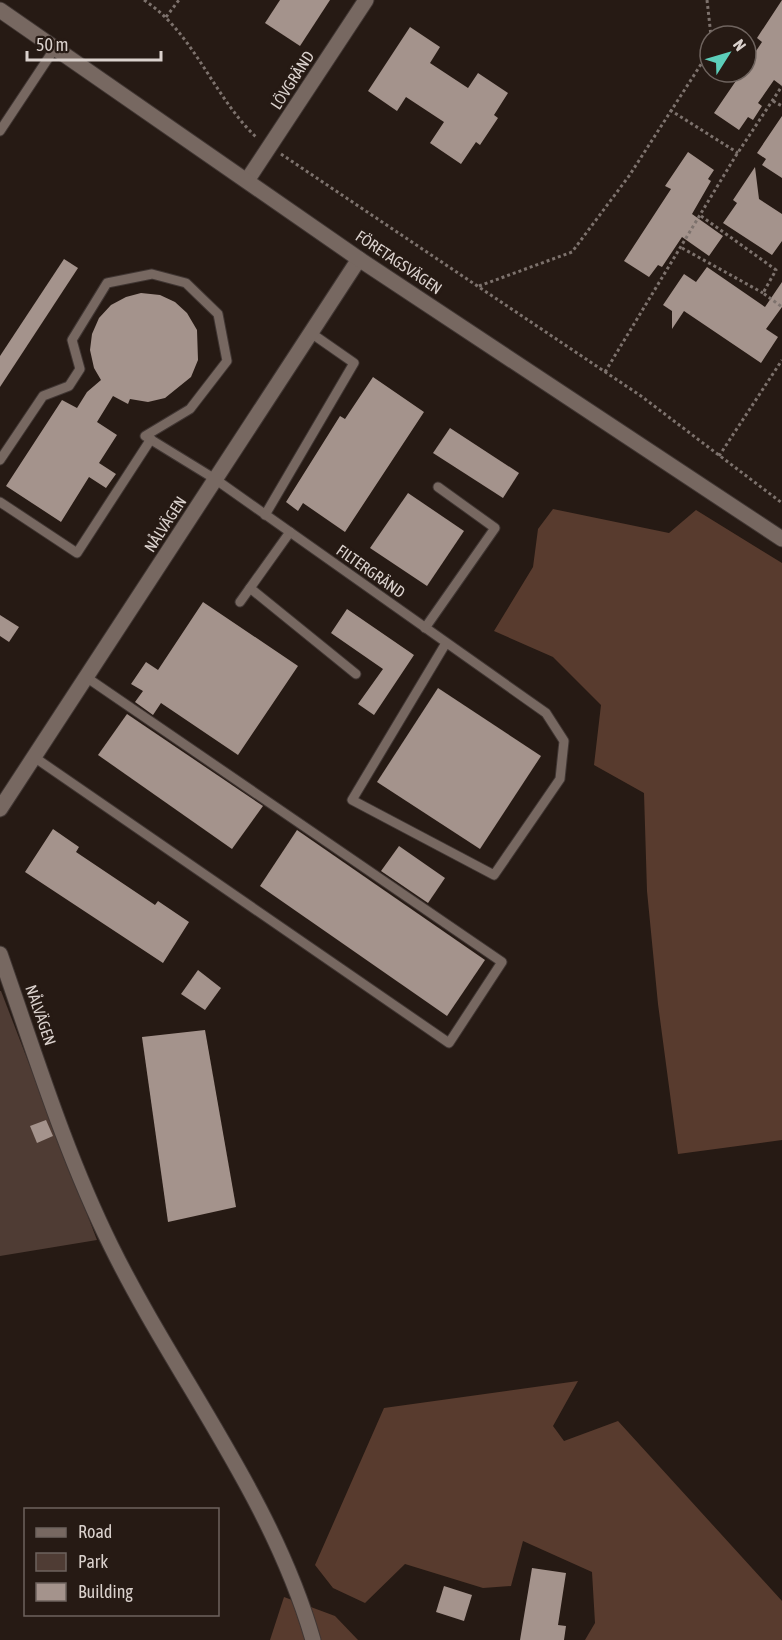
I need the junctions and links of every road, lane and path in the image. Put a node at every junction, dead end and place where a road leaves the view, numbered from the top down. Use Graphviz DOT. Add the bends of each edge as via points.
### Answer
graph roads {
  1 [pos="144,0"];
  2 [pos="179,0"];
  3 [pos="366,0"];
  4 [pos="707,0"];
  5 [pos="0,10"];
  6 [pos="166,17"];
  7 [pos="710,24"];
  8 [pos="55,48"];
  9 [pos="698,69"];
  10 [pos="782,86"];
  11 [pos="773,101"];
  12 [pos="782,106"];
  13 [pos="670,110"];
  14 [pos="0,131"];
  15 [pos="269,146"];
  16 [pos="738,153"];
  17 [pos="248,179"];
  18 [pos="701,216"];
  19 [pos="682,248"];
  20 [pos="360,259"];
  21 [pos="479,286"];
  22 [pos="764,293"];
  23 [pos="782,307"];
  24 [pos="311,333"];
  25 [pos="782,360"];
  26 [pos="605,372"];
  27 [pos="151,439"];
  28 [pos="719,456"];
  29 [pos="0,460"];
  30 [pos="215,479"];
  31 [pos="438,487"];
  32 [pos="0,502"];
  33 [pos="782,503"];
  34 [pos="265,515"];
  35 [pos="290,532"];
  36 [pos="782,539"];
  37 [pos="250,588"];
  38 [pos="240,602"];
  39 [pos="425,628"];
  40 [pos="446,642"];
  41 [pos="356,674"];
  42 [pos="86,677"];
  43 [pos="34,757"];
  44 [pos="0,809"];
  45 [pos="0,954"];
  46 [pos="313,1640"];
  1 -- 6 [label="path"];
  2 -- 6 [label="path"];
  3 -- 15 [label="street, LÖVGRÄND"];
  4 -- 7 [label="path"];
  5 -- 8 [label="street, FÖRETAGSVÄGEN"];
  6 -- 15 [label="path" via="244,125"];
  8 -- 14 [label="lane"];
  8 -- 17 [label="street, FÖRETAGSVÄGEN"];
  9 -- 13 [label="path"];
  10 -- 11 [label="path"];
  11 -- 12 [label="path"];
  11 -- 16 [label="path"];
  13 -- 16 [label="path"];
  13 -- 21 [label="path" via="616,195 572,252"];
  15 -- 17 [label="street, LÖVGRÄND"];
  15 -- 21 [label="path"];
  16 -- 18 [label="path"];
  17 -- 20 [label="street, FÖRETAGSVÄGEN"];
  18 -- 19 [label="path"];
  18 -- 22 [label="path" via="776,270"];
  19 -- 22 [label="path"];
  19 -- 26 [label="path"];
  20 -- 24 [label="street, NÅLVÄGEN"];
  20 -- 36 [label="street, FÖRETAGSVÄGEN"];
  21 -- 26 [label="path"];
  22 -- 23 [label="path"];
  24 -- 30 [label="street, NÅLVÄGEN"];
  24 -- 34 [label="lane" via="354,363"];
  25 -- 28 [label="path"];
  26 -- 28 [label="path"];
  27 -- 29 [label="lane" via="145,436 190,409 227,361 218,314 186,283 152,274 107,283 72,340 80,369 69,386 43,396"];
  27 -- 30 [label="lane, FILTERGRÄND"];
  27 -- 32 [label="lane" via="77,553"];
  28 -- 33 [label="path"];
  30 -- 34 [label="lane, FILTERGRÄND"];
  30 -- 42 [label="street, NÅLVÄGEN"];
  31 -- 39 [label="lane" via="495,528"];
  34 -- 35 [label="lane, FILTERGRÄND"];
  35 -- 37 [label="lane"];
  35 -- 39 [label="lane, FILTERGRÄND"];
  37 -- 38 [label="lane"];
  37 -- 41 [label="lane"];
  39 -- 40 [label="lane, FILTERGRÄND"];
  40 -- 40 [label="lane, FILTERGRÄND" via="352,800 494,875 560,779 564,741 546,713"];
  42 -- 43 [label="street, NÅLVÄGEN"];
  42 -- 43 [label="lane" via="502,962 449,1042"];
  43 -- 44 [label="street, NÅLVÄGEN"];
  45 -- 46 [label="street, NÅLVÄGEN" via="47,1088 111,1246 243,1479 291,1576"];
}
